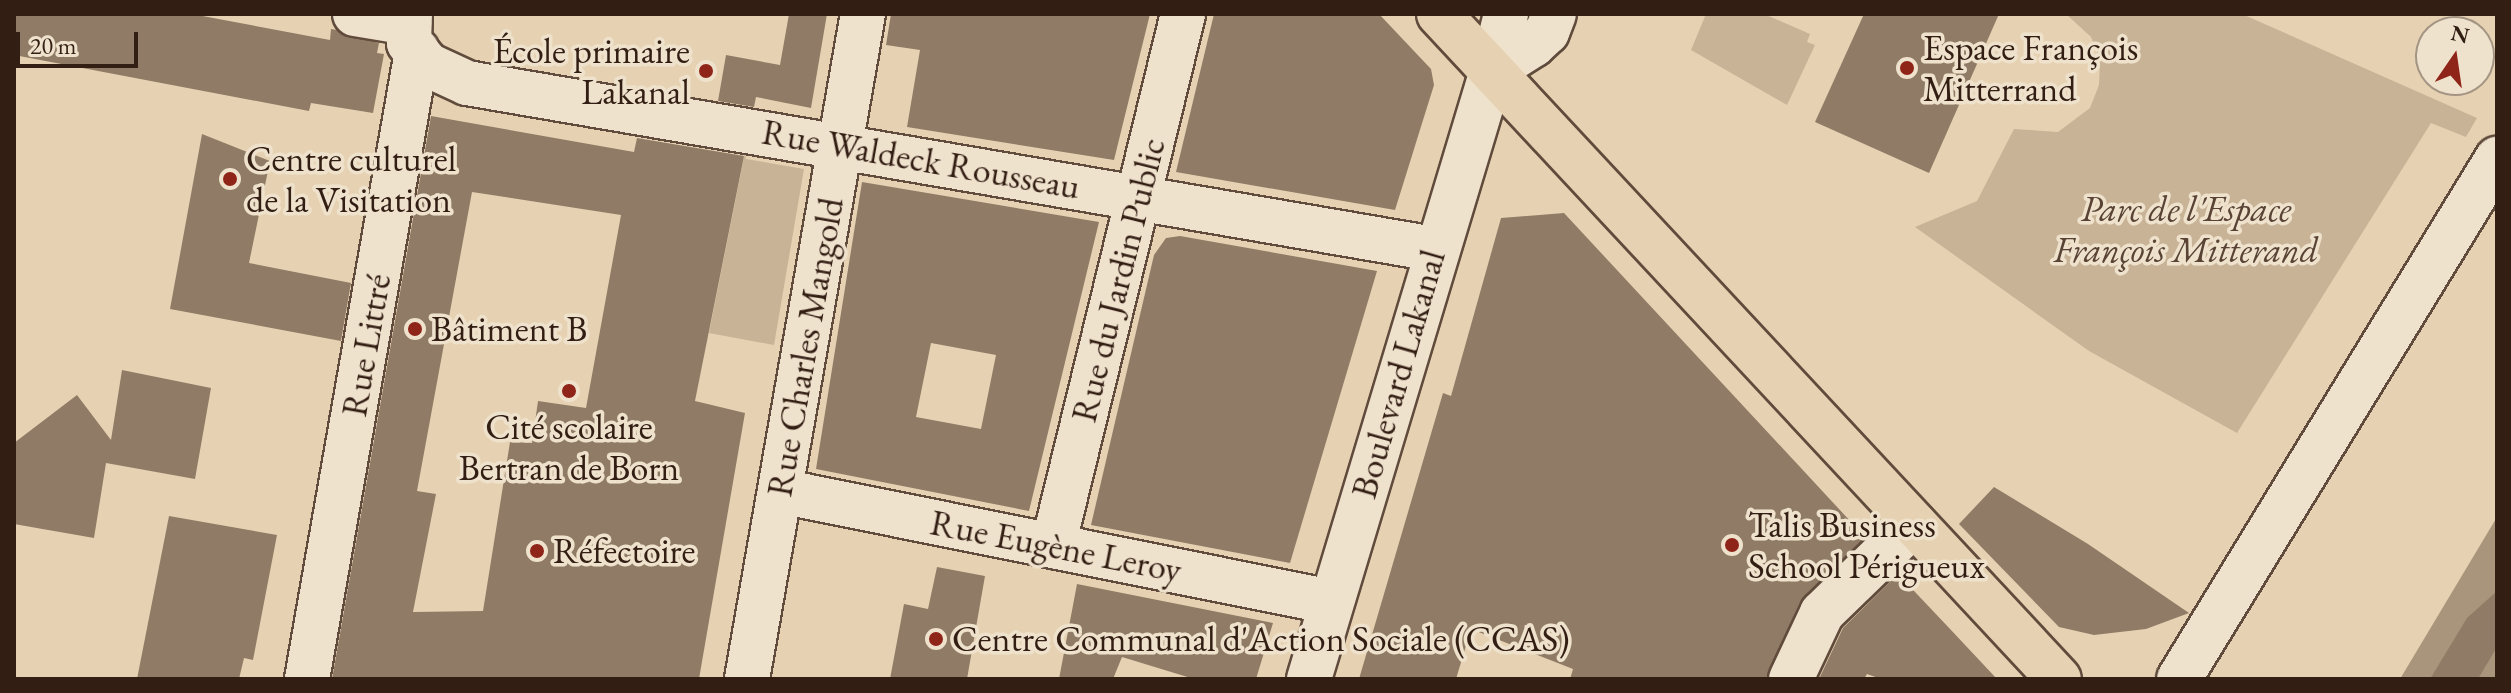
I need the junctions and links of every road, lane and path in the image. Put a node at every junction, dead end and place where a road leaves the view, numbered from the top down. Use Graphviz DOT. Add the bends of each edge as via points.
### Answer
graph roads {
  1 [pos="355,14"];
  2 [pos="863,14"];
  3 [pos="1183,14"];
  4 [pos="1439,14"];
  5 [pos="1506,14"];
  6 [pos="1554,14"];
  7 [pos="412,29"];
  8 [pos="1492,71"];
  9 [pos="840,144"];
  10 [pos="2497,159"];
  11 [pos="1138,197"];
  12 [pos="1434,249"];
  13 [pos="780,491"];
  14 [pos="1914,524"];
  15 [pos="1053,546"];
  16 [pos="1331,602"];
  17 [pos="307,679"];
  18 [pos="747,679"];
  19 [pos="1309,679"];
  20 [pos="1791,679"];
  21 [pos="2059,679"];
  22 [pos="2179,679"];
  1 -- 7 [label="street"];
  2 -- 9 [label="street, Rue Charles Mangold"];
  3 -- 11 [label="street, Rue du Jardin Public"];
  4 -- 8 [label="main road"];
  5 -- 8 [label="street, Boulevard Lakanal"];
  6 -- 8 [label="street" via="1547,32 1533,45"];
  7 -- 9 [label="street, Rue Waldeck Rousseau" via="428,65 467,83"];
  7 -- 17 [label="street, Rue Littré"];
  8 -- 12 [label="street, Boulevard Lakanal"];
  8 -- 14 [label="main road"];
  9 -- 11 [label="street, Rue Waldeck Rousseau"];
  9 -- 13 [label="street, Rue Charles Mangold"];
  10 -- 22 [label="street"];
  11 -- 12 [label="street, Rue Waldeck Rousseau"];
  11 -- 15 [label="street, Rue du Jardin Public"];
  12 -- 16 [label="street, Boulevard Lakanal"];
  13 -- 15 [label="street, Rue Eugène Leroy"];
  13 -- 18 [label="street, Rue Charles Mangold"];
  14 -- 20 [label="street" via="1822,613"];
  14 -- 21 [label="main road"];
  15 -- 16 [label="street, Rue Eugène Leroy"];
  16 -- 19 [label="street, Boulevard Lakanal"];
}
